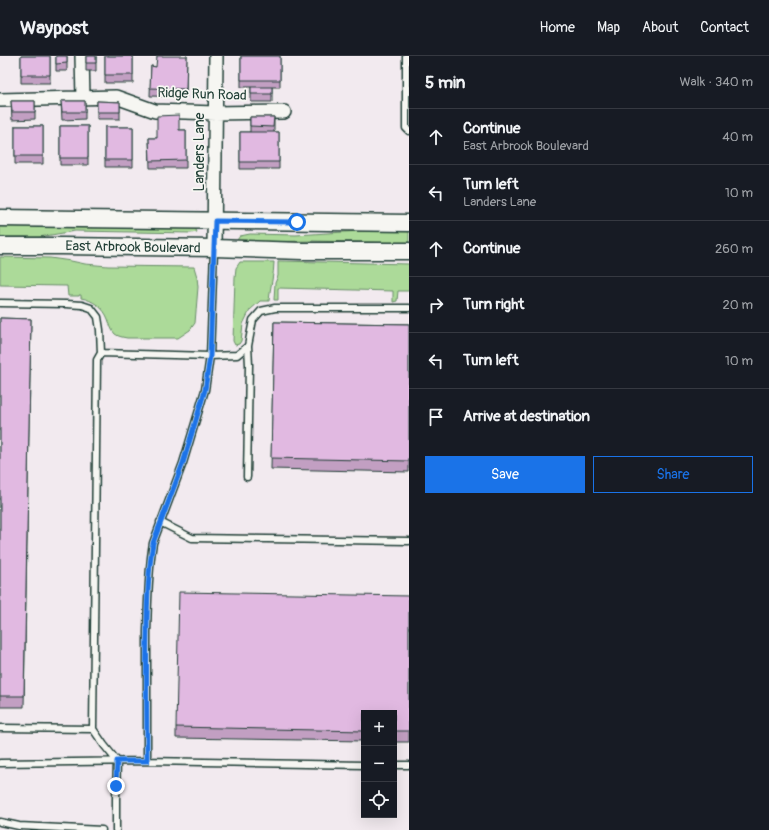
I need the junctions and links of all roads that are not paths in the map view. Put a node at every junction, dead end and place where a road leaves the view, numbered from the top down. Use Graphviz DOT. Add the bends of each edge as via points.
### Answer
graph roads {
  1 [pos="82,56"];
  2 [pos="216,56"];
  3 [pos="406,56"];
  4 [pos="83,98"];
  5 [pos="0,100"];
  6 [pos="284,112"];
  7 [pos="215,113"];
  8 [pos="409,131"];
  9 [pos="0,218"];
  10 [pos="215,221"];
  11 [pos="409,223"];
  12 [pos="0,246"];
  13 [pos="214,248"];
  14 [pos="409,251"];
  15 [pos="0,303"];
  16 [pos="409,308"];
  17 [pos="248,346"];
  18 [pos="101,353"];
  19 [pos="210,356"];
  20 [pos="247,477"];
  21 [pos="160,522"];
  22 [pos="409,541"];
  23 [pos="0,728"];
  24 [pos="93,729"];
  25 [pos="117,761"];
  26 [pos="147,761"];
  27 [pos="0,763"];
  28 [pos="361,765"];
  29 [pos="397,765"];
  30 [pos="409,765"];
  31 [pos="0,822"];
  32 [pos="102,830"];
  33 [pos="116,830"];
  1 -- 4 [label="street"];
  2 -- 7 [label="street, Landers Lane"];
  3 -- 8 [label="lane" via="406,128"];
  4 -- 5 [label="street, Ridge Run Road"];
  4 -- 7 [label="street, Ridge Run Road" via="116,97 155,110"];
  6 -- 7 [label="street, Ridge Run Road"];
  7 -- 10 [label="street, Landers Lane"];
  9 -- 10 [label="street, East Arbrook Boulevard"];
  10 -- 11 [label="street, East Arbrook Boulevard"];
  10 -- 13 [label="street, Landers Lane"];
  12 -- 13 [label="street, East Arbrook Boulevard"];
  13 -- 14 [label="street, East Arbrook Boulevard"];
  13 -- 19 [label="lane"];
  15 -- 18 [label="lane" via="71,304 91,308 98,318"];
  16 -- 17 [label="lane" via="275,308 261,311 253,320"];
  17 -- 19 [label="lane" via="237,355"];
  17 -- 20 [label="lane"];
  18 -- 19 [label="lane"];
  18 -- 24 [label="lane" via="97,360"];
  19 -- 21 [label="lane" via="205,390 183,463"];
  21 -- 22 [label="lane" via="192,538"];
  21 -- 26 [label="lane" via="153,543 148,586"];
  23 -- 24 [label="lane"];
  24 -- 25 [label="lane"];
  25 -- 26 [label="lane"];
  25 -- 27 [label="lane"];
  25 -- 33 [label="lane"];
  26 -- 28 [label="lane"];
  29 -- 30 [label="lane"];
  31 -- 32 [label="lane" via="19,826"];
}
